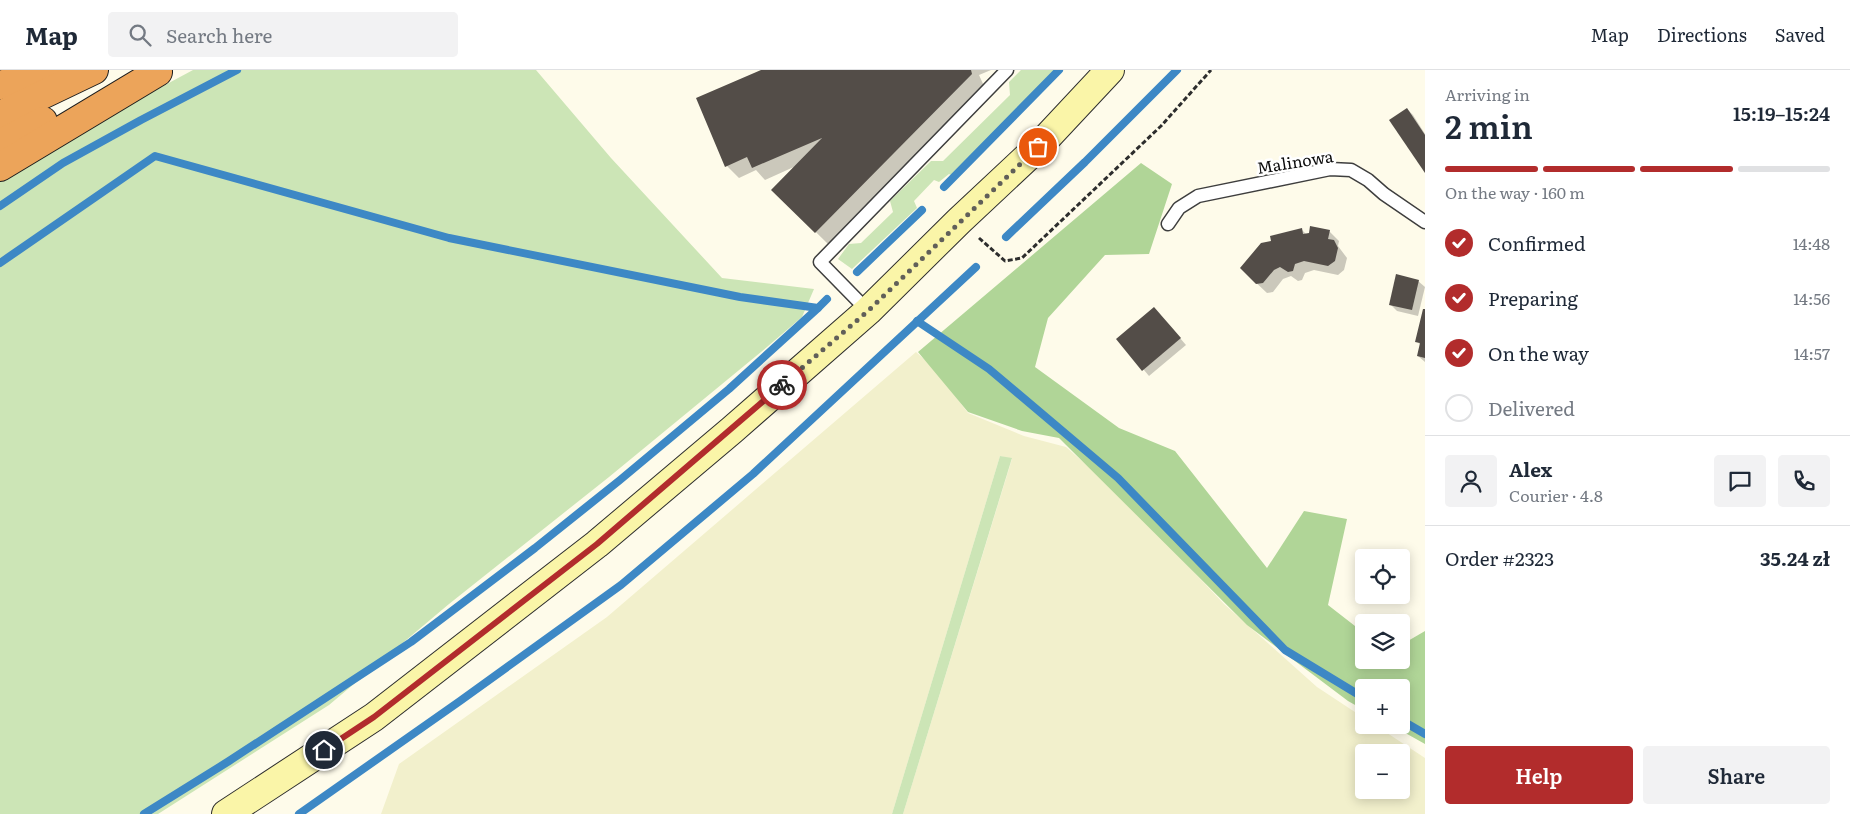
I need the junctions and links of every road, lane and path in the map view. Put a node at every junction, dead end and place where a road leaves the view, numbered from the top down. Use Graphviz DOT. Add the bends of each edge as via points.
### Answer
graph roads {
  1 [pos="54,70"];
  2 [pos="94,70"];
  3 [pos="1007,70"];
  4 [pos="1110,70"];
  5 [pos="1211,70"];
  6 [pos="160,71"];
  7 [pos="0,85"];
  8 [pos="0,115"];
  9 [pos="0,144"];
  10 [pos="0,167"];
  11 [pos="960,221"];
  12 [pos="1425,222"];
  13 [pos="1168,224"];
  14 [pos="868,311"];
  15 [pos="226,814"];
  1 -- 7 [label="highway"];
  2 -- 8 [label="highway"];
  3 -- 14 [label="lane" via="820,262"];
  4 -- 11 [label="main road" via="1038,147"];
  5 -- 11 [label="path" via="1161,126 1022,258 1005,262"];
  6 -- 9 [label="highway" via="62,111"];
  6 -- 10 [label="highway"];
  11 -- 14 [label="main road"];
  12 -- 13 [label="lane, Malinowa" via="1351,170 1330,168 1198,196 1179,208"];
  14 -- 15 [label="main road" via="597,544 374,717"];
}
